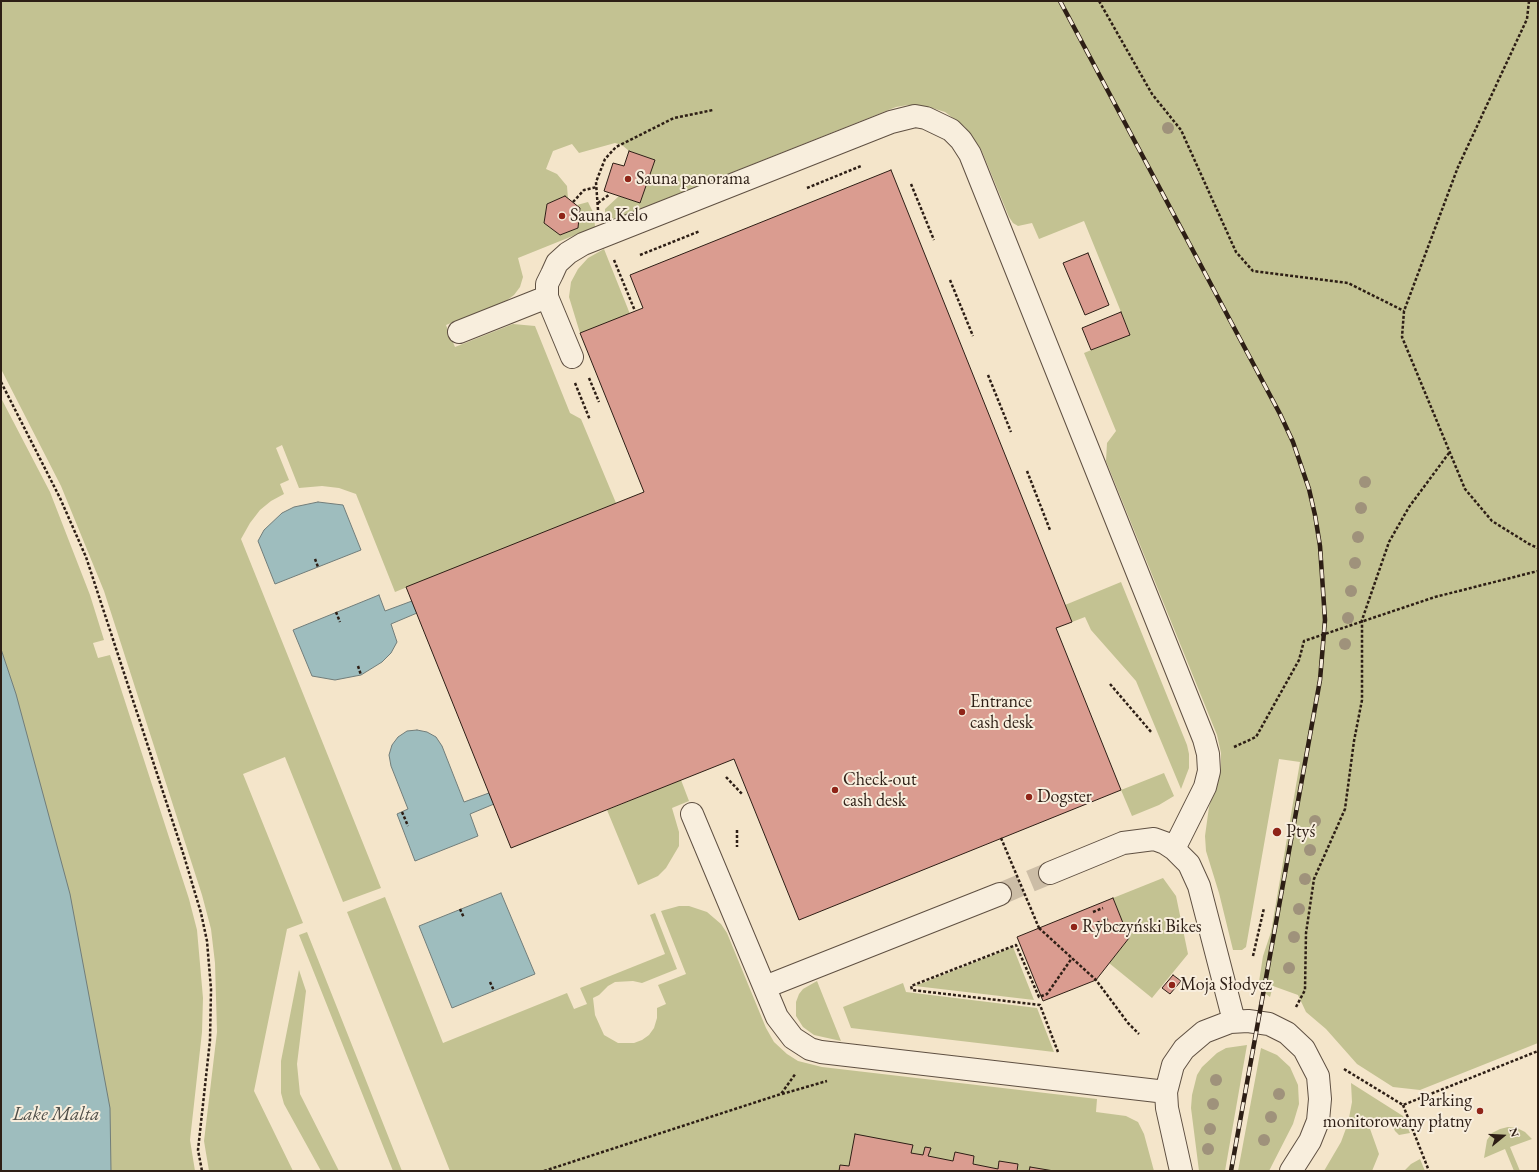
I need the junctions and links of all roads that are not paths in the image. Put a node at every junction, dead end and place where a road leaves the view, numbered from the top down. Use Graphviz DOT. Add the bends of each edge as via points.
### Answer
graph roads {
  1 [pos="547,297"];
  2 [pos="460,332"];
  3 [pos="572,357"];
  4 [pos="692,814"];
  5 [pos="1174,849"];
  6 [pos="1050,873"];
  7 [pos="1000,894"];
  8 [pos="765,987"];
  9 [pos="1234,1021"];
  10 [pos="1166,1092"];
  11 [pos="1180,1171"];
  12 [pos="1291,1171"];
  1 -- 2 [label="street"];
  1 -- 3 [label="street"];
  1 -- 5 [label="street" via="547,284 557,262 583,244 904,118 926,118 951,130 970,154 1204,739 1209,771 1205,787"];
  4 -- 8 [label="street"];
  5 -- 6 [label="street" via="1154,839 1123,843"];
  5 -- 9 [label="street" via="1188,864 1199,886"];
  7 -- 8 [label="street"];
  8 -- 10 [label="street" via="777,1017 793,1038 810,1049"];
  9 -- 10 [label="street" via="1204,1032 1184,1049 1173,1065"];
  9 -- 12 [label="street" via="1258,1021 1287,1033 1304,1049 1318,1076 1318,1121 1310,1141"];
  10 -- 11 [label="street" via="1168,1118"];
}
